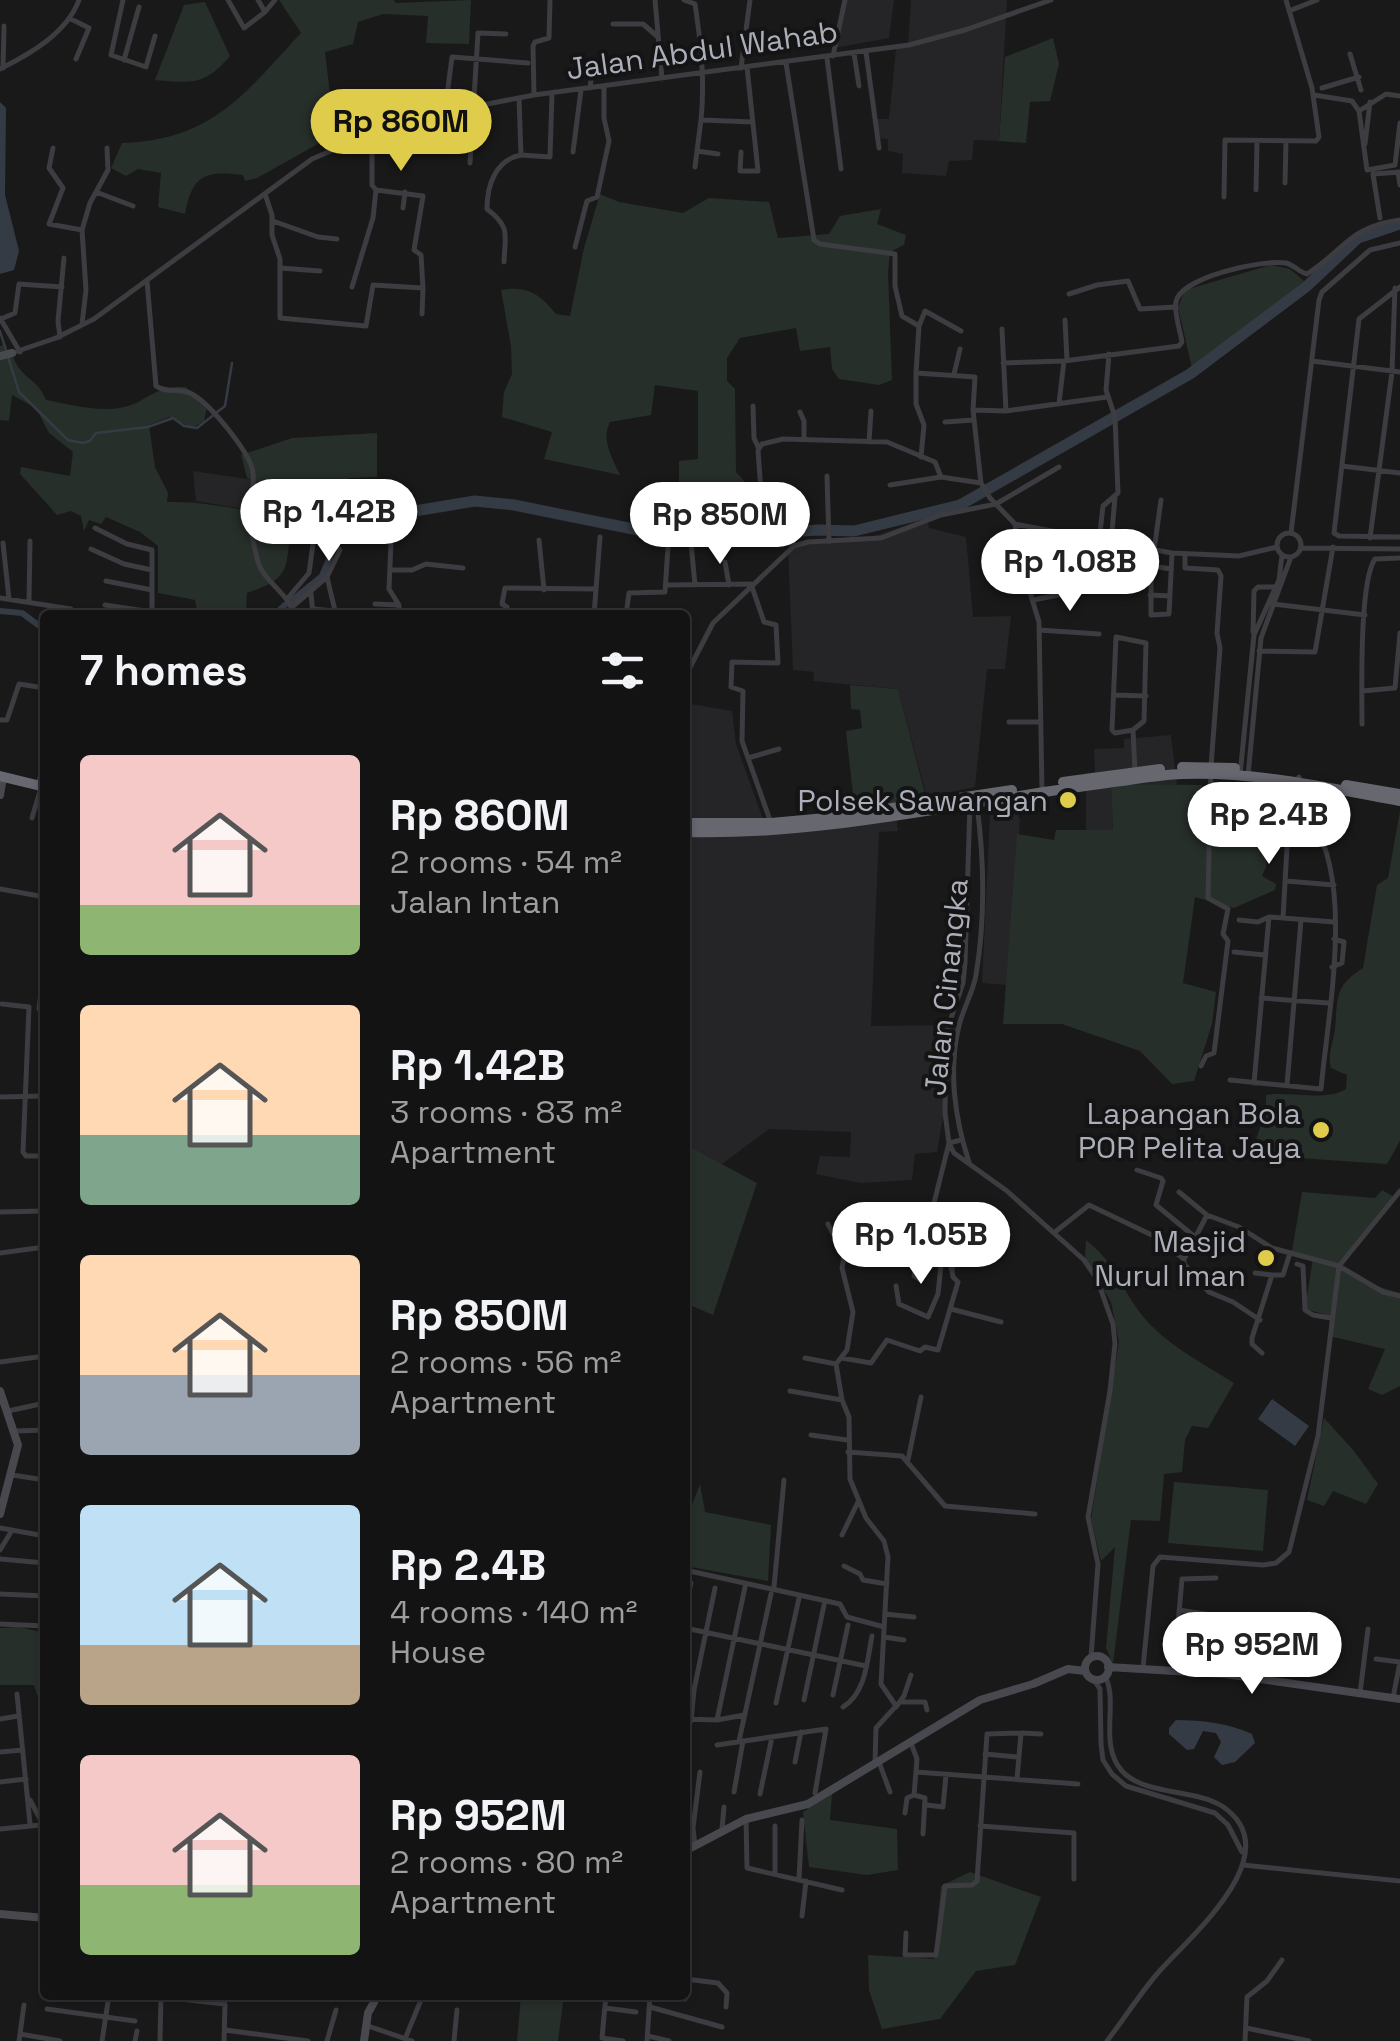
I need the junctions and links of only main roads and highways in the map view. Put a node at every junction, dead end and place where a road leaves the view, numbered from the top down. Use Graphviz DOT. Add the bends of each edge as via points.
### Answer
graph roads {
  1 [pos="1,783"];
  2 [pos="40,789"];
  3 [pos="1400,798"];
  4 [pos="690,822"];
  5 [pos="823,823"];
  6 [pos="690,832"];
  1 -- 2 [label="highway"];
  3 -- 5 [label="highway" via="1211,770 1136,775"];
  4 -- 5 [label="highway"];
  5 -- 6 [label="highway" via="766,832"];
}
